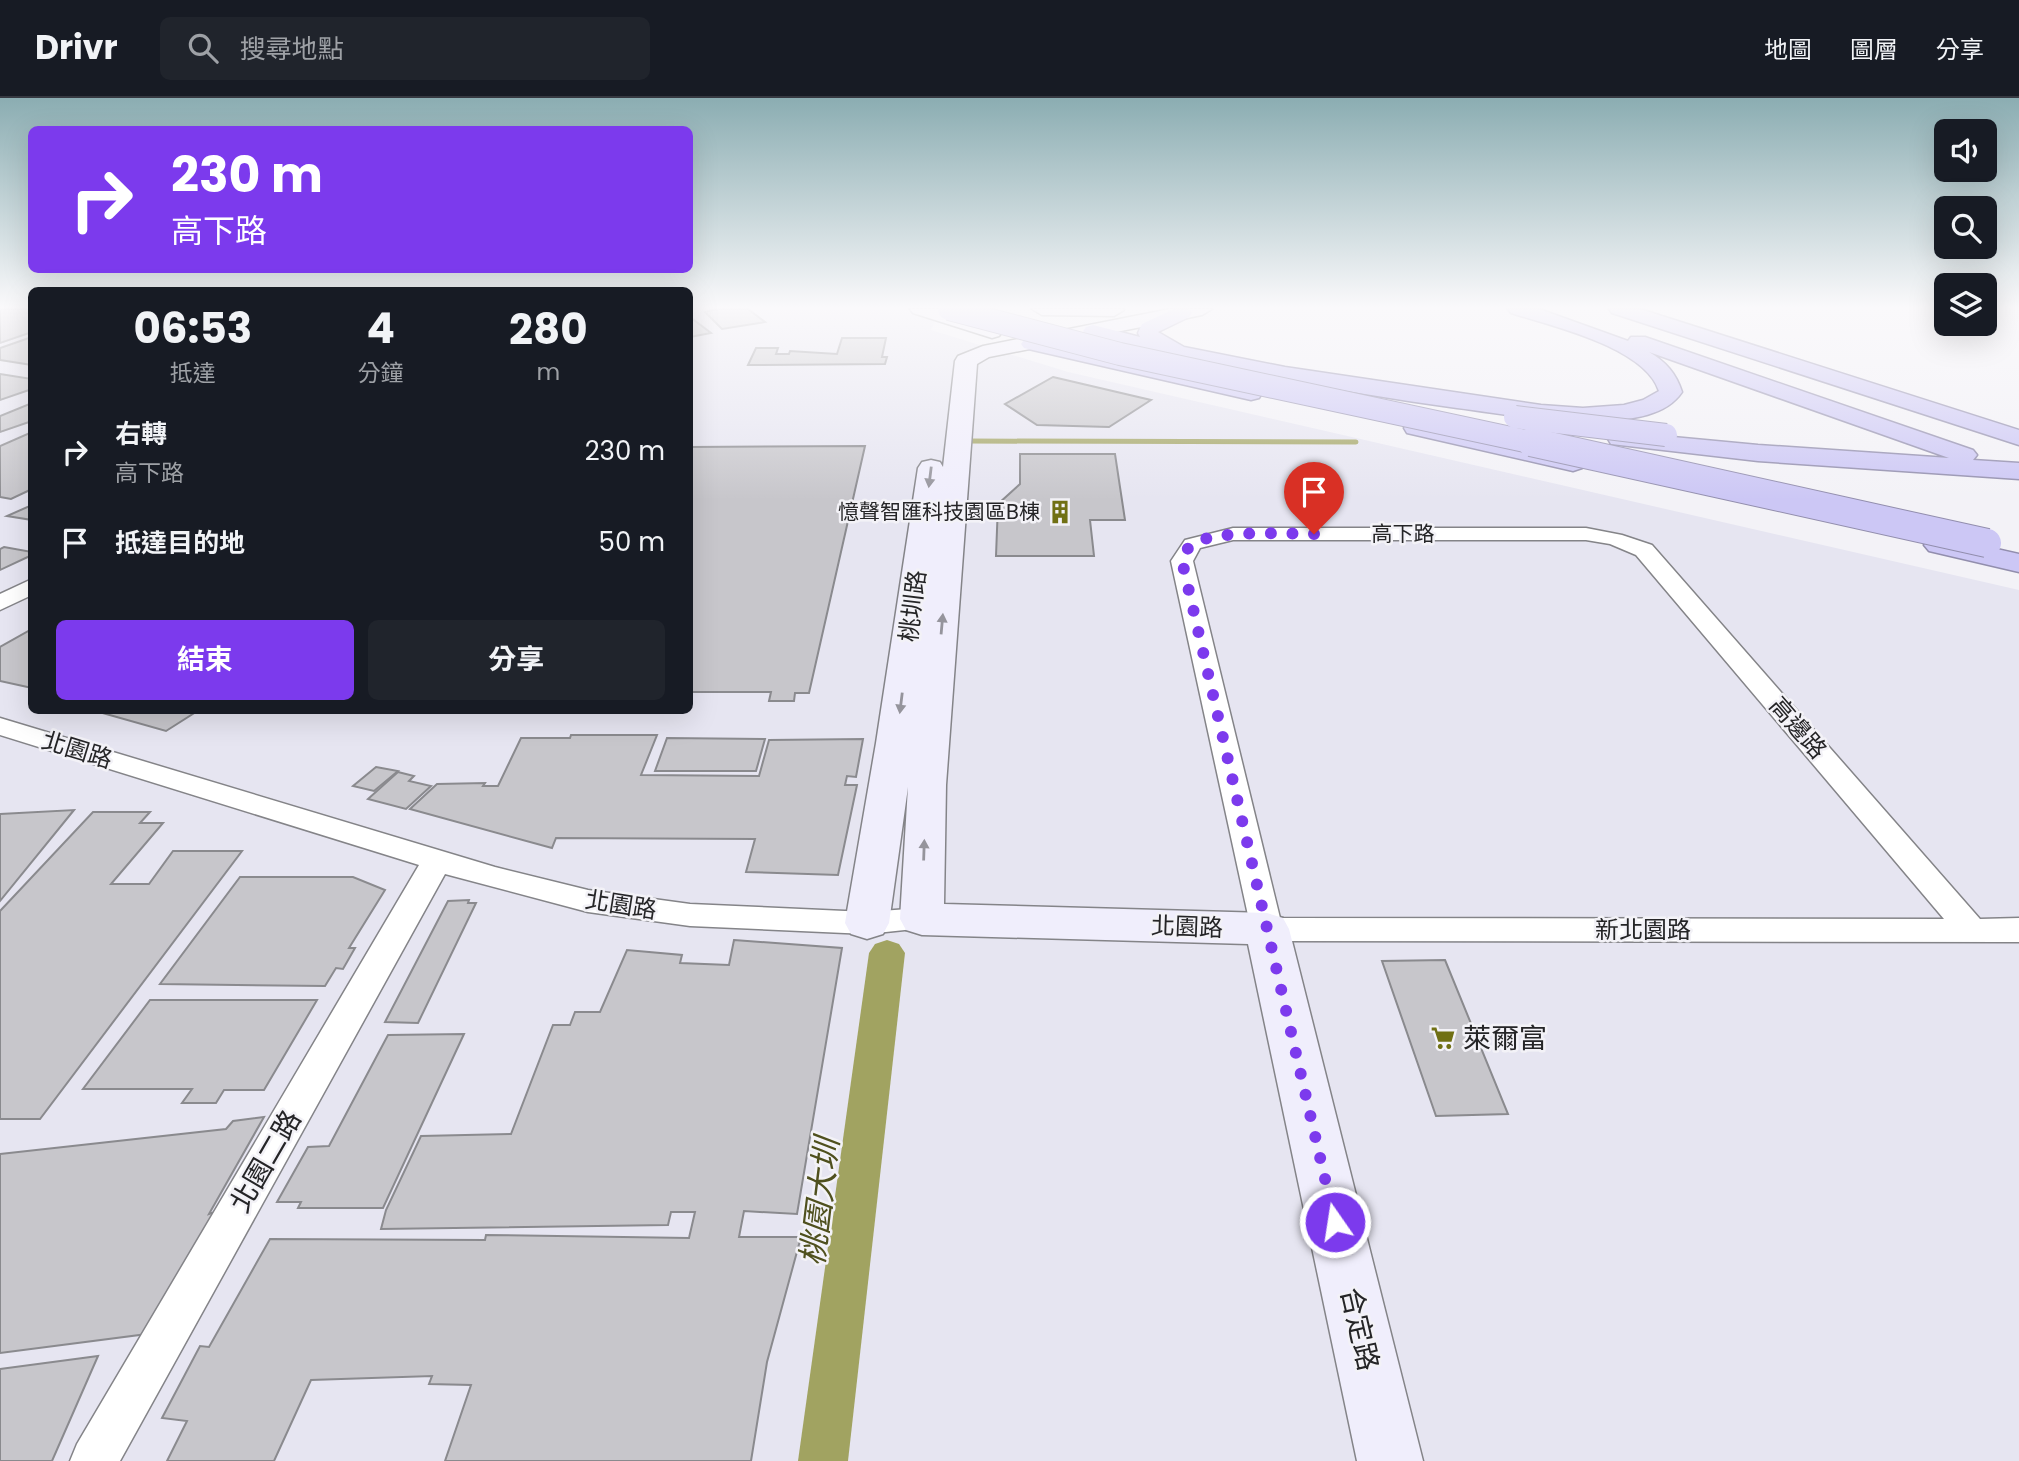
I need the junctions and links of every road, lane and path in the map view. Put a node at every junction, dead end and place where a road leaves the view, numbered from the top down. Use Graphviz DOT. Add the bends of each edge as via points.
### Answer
graph roads {
  1 [pos="942,373"];
  2 [pos="965,373"];
  3 [pos="1156,373"];
  4 [pos="1204,373"];
  5 [pos="1226,373"];
  6 [pos="1244,373"];
  7 [pos="1277,373"];
  8 [pos="1664,373"];
  9 [pos="1733,373"];
  10 [pos="1753,373"];
  11 [pos="1816,373"];
  12 [pos="1872,373"];
  13 [pos="1320,381"];
  14 [pos="1294,401"];
  15 [pos="2019,419"];
  16 [pos="1495,423"];
  17 [pos="2019,438"];
  18 [pos="2016,469"];
  19 [pos="1615,539"];
  20 [pos="1192,544"];
  21 [pos="2019,551"];
  22 [pos="2019,563"];
  23 [pos="28,588"];
  24 [pos="0,603"];
  25 [pos="0,726"];
  26 [pos="437,860"];
  27 [pos="922,919"];
  28 [pos="867,923"];
  29 [pos="1267,929"];
  30 [pos="1972,930"];
  31 [pos="2019,930"];
  32 [pos="94,1461"];
  33 [pos="1390,1461"];
  1 -- 28 [label="street, 桃圳路, one-way"];
  27 -- 2 [label="street, 桃圳路, one-way" via="927,785"];
  3 -- 14 [label="highway"];
  4 -- 21 [label="highway, bridge"];
  5 -- 16 [label="highway"];
  6 -- 18 [label="highway, bridge" via="1495,414"];
  7 -- 13 [label="highway"];
  8 -- 13 [label="highway" via="1671,392 1661,401 1644,408 1588,414 1501,407"];
  9 -- 18 [label="highway"];
  10 -- 18 [label="highway"];
  11 -- 17 [label="highway"];
  12 -- 15 [label="highway"];
  13 -- 16 [label="highway"];
  14 -- 18 [label="highway" via="1613,446"];
  14 -- 22 [label="highway"];
  16 -- 18 [label="highway" via="1758,453"];
  19 -- 20 [label="street, 高下路" via="1586,534 1233,534"];
  19 -- 30 [label="street, 高邊路" via="1644,550"];
  20 -- 29 [label="street, 合定路" via="1182,561 1184,573"];
  23 -- 24 [label="street"];
  25 -- 26 [label="street, 北園路"];
  26 -- 28 [label="street, 北園路" via="588,901 690,915"];
  26 -- 32 [label="street, 北園二路"];
  27 -- 28 [label="street, 北園路"];
  27 -- 29 [label="street, 北園路"];
  29 -- 30 [label="street, 新北園路"];
  29 -- 33 [label="street, 合定路"];
  30 -- 31 [label="street, 新北園路"];
}
